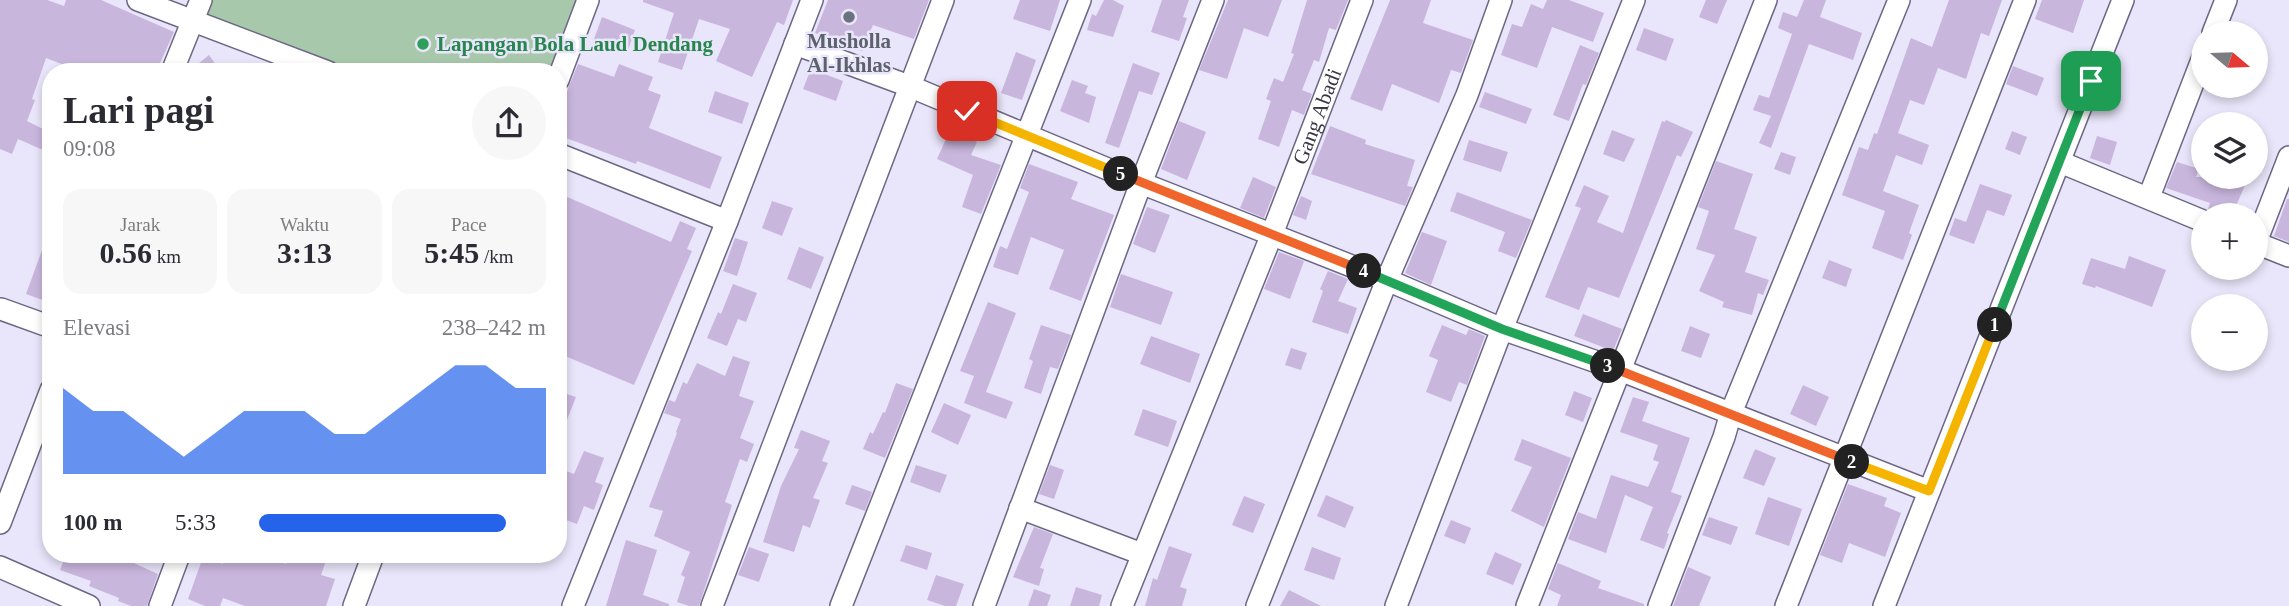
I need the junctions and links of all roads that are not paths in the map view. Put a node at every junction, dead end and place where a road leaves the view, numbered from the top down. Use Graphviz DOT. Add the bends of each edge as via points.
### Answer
graph roads {
  1 [pos="138,0"];
  2 [pos="201,0"];
  3 [pos="588,0"];
  4 [pos="812,0"];
  5 [pos="943,0"];
  6 [pos="1080,0"];
  7 [pos="1213,0"];
  8 [pos="1362,0"];
  9 [pos="1501,0"];
  10 [pos="1634,0"];
  11 [pos="1766,0"];
  12 [pos="1899,0"];
  13 [pos="2025,0"];
  14 [pos="2123,0"];
  15 [pos="2226,0"];
  16 [pos="192,21"];
  17 [pos="2218,21"];
  18 [pos="795,44"];
  19 [pos="176,63"];
  20 [pos="304,63"];
  21 [pos="564,63"];
  22 [pos="909,86"];
  23 [pos="2191,88"];
  24 [pos="1025,135"];
  25 [pos="2289,157"];
  26 [pos="567,158"];
  27 [pos="2060,162"];
  28 [pos="1141,183"];
  29 [pos="2148,197"];
  30 [pos="2268,212"];
  31 [pos="2191,216"];
  32 [pos="727,221"];
  33 [pos="1272,234"];
  34 [pos="2268,248"];
  35 [pos="2289,256"];
  36 [pos="1387,279"];
  37 [pos="1,309"];
  38 [pos="42,324"];
  39 [pos="1502,329"];
  40 [pos="1620,370"];
  41 [pos="42,413"];
  42 [pos="1731,414"];
  43 [pos="1844,458"];
  44 [pos="1929,491"];
  45 [pos="1020,508"];
  46 [pos="0,523"];
  47 [pos="1142,554"];
  48 [pos="176,563"];
  49 [pos="370,563"];
  50 [pos="0,568"];
  51 [pos="89,606"];
  52 [pos="160,606"];
  53 [pos="354,606"];
  54 [pos="573,606"];
  55 [pos="712,606"];
  56 [pos="841,606"];
  57 [pos="984,606"];
  58 [pos="1122,606"];
  59 [pos="1257,606"];
  60 [pos="1396,606"];
  61 [pos="1527,606"];
  62 [pos="1659,606"];
  63 [pos="1786,606"];
  64 [pos="1884,606"];
  1 -- 16 [label="street"];
  2 -- 16 [label="street"];
  3 -- 21 [label="street"];
  4 -- 18 [label="street"];
  5 -- 22 [label="street"];
  6 -- 24 [label="street"];
  7 -- 28 [label="street"];
  8 -- 33 [label="street, Gang Abadi"];
  9 -- 36 [label="street" via="1467,95"];
  10 -- 39 [label="street"];
  11 -- 40 [label="street"];
  12 -- 42 [label="street"];
  13 -- 43 [label="street"];
  14 -- 27 [label="street"];
  15 -- 17 [label="street"];
  16 -- 19 [label="street"];
  16 -- 20 [label="street"];
  18 -- 22 [label="street"];
  18 -- 32 [label="street"];
  22 -- 24 [label="street"];
  22 -- 55 [label="street"];
  23 -- 29 [label="street"];
  24 -- 28 [label="street"];
  24 -- 56 [label="street"];
  25 -- 30 [label="street"];
  26 -- 32 [label="street"];
  27 -- 29 [label="street"];
  27 -- 44 [label="street"];
  28 -- 33 [label="street"];
  28 -- 45 [label="street"];
  29 -- 31 [label="street"];
  32 -- 54 [label="street"];
  33 -- 36 [label="street"];
  33 -- 47 [label="street, Gang Abadi"];
  34 -- 35 [label="street"];
  36 -- 39 [label="street"];
  36 -- 59 [label="street"];
  37 -- 38 [label="street"];
  39 -- 40 [label="street"];
  39 -- 60 [label="street"];
  40 -- 42 [label="street"];
  40 -- 61 [label="street"];
  41 -- 46 [label="street"];
  42 -- 43 [label="street"];
  42 -- 62 [label="street"];
  43 -- 44 [label="street"];
  43 -- 63 [label="street"];
  44 -- 64 [label="street"];
  45 -- 47 [label="street"];
  45 -- 57 [label="street"];
  47 -- 58 [label="street, Gang Abadi"];
  48 -- 52 [label="street"];
  49 -- 53 [label="street"];
  50 -- 51 [label="street"];
}
